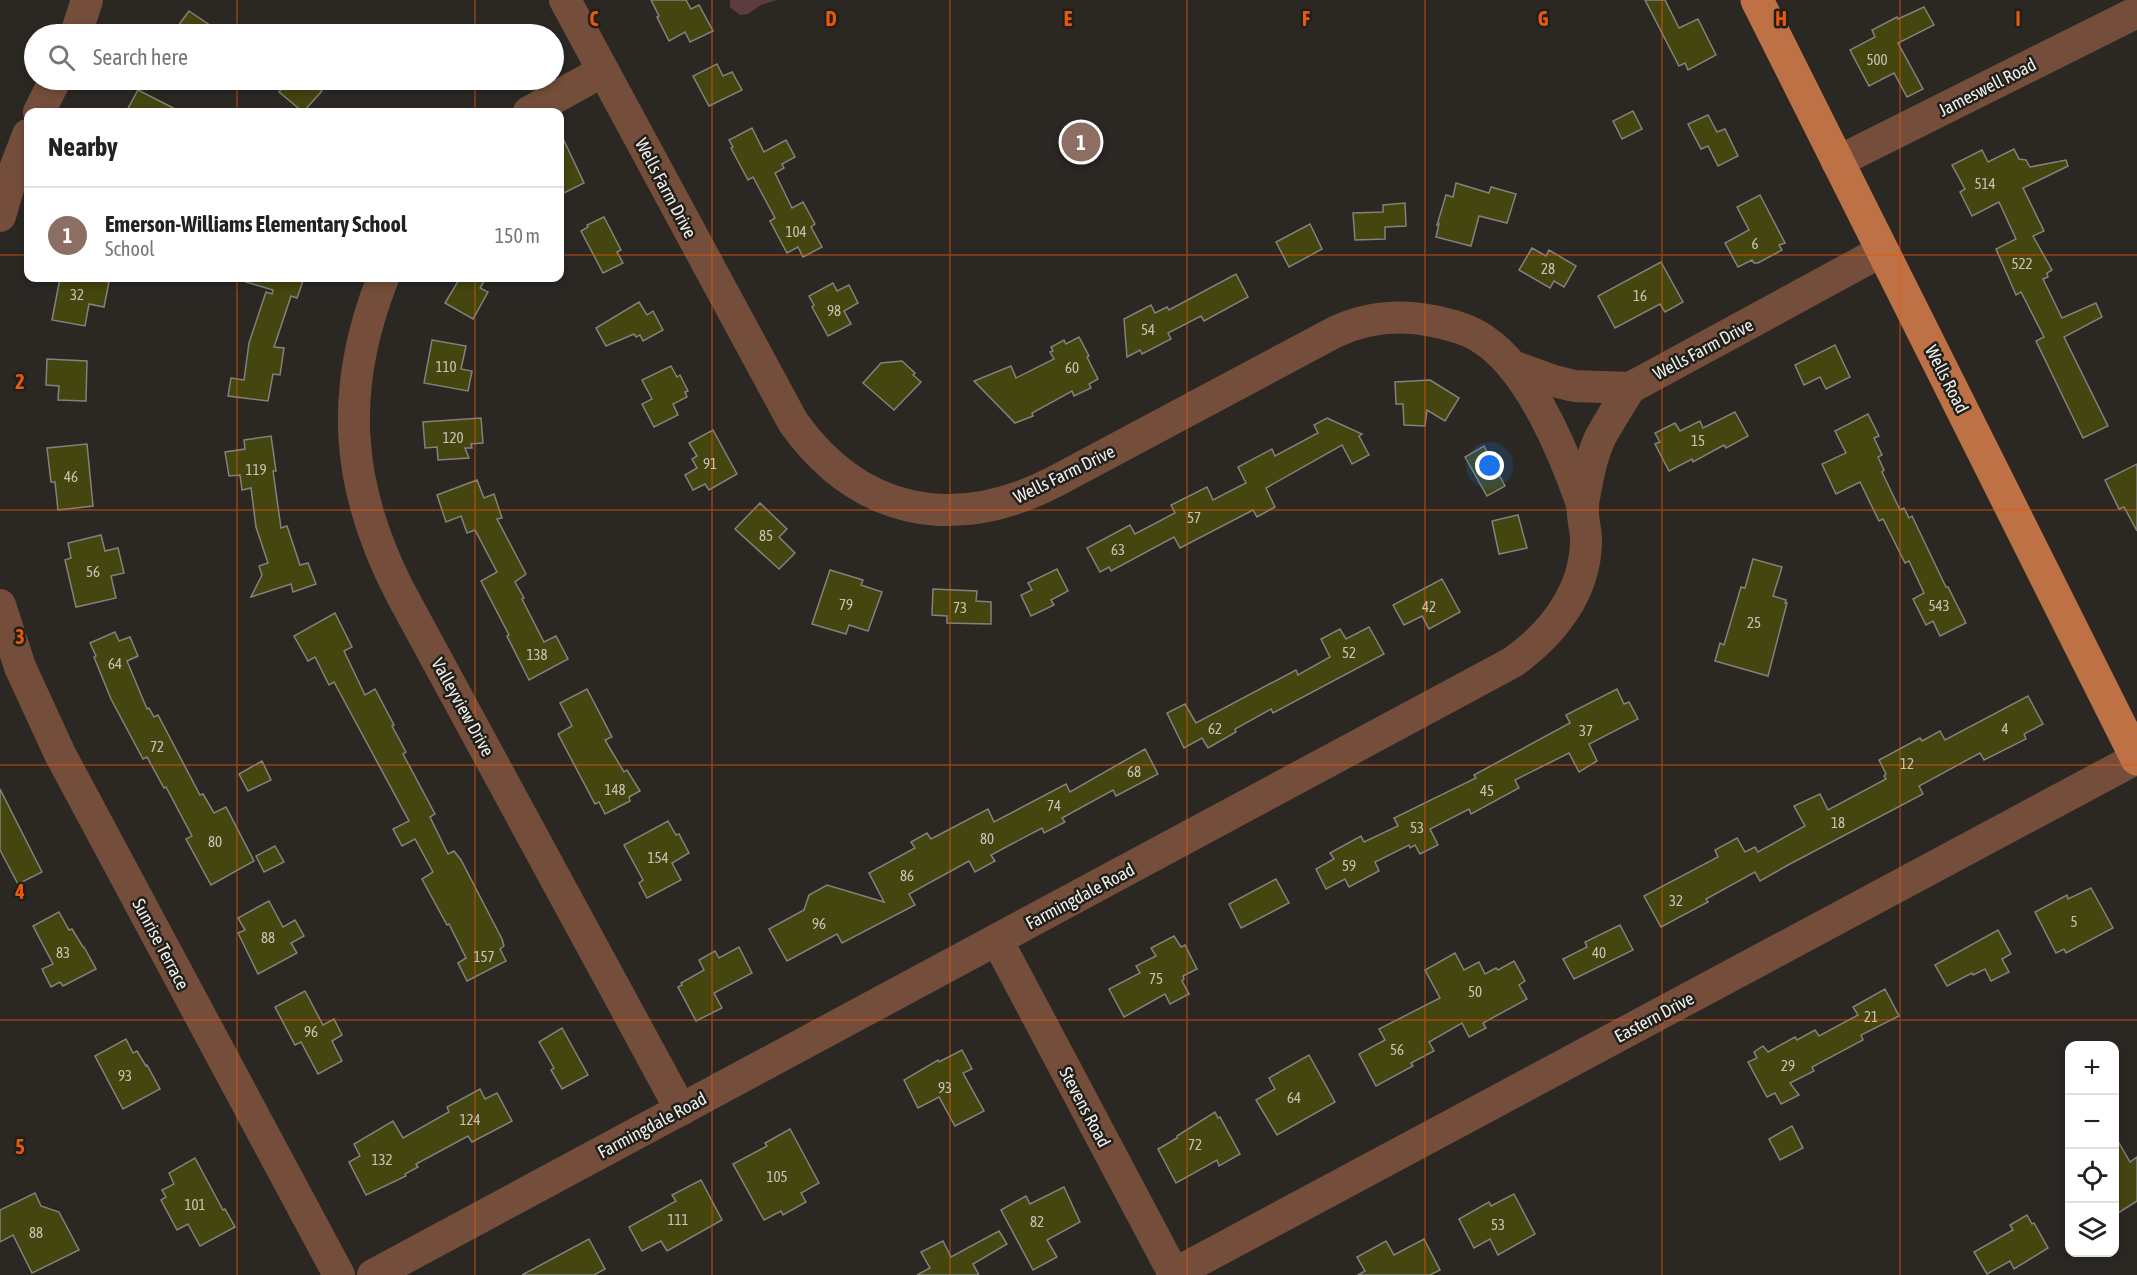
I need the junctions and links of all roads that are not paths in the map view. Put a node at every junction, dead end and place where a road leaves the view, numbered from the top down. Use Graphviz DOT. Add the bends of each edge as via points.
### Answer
graph roads {
  1 [pos="87,0"];
  2 [pos="566,0"];
  3 [pos="1757,0"];
  4 [pos="2137,12"];
  5 [pos="79,24"];
  6 [pos="603,71"];
  7 [pos="50,90"];
  8 [pos="41,108"];
  9 [pos="536,108"];
  10 [pos="24,145"];
  11 [pos="1837,162"];
  12 [pos="0,216"];
  13 [pos="1882,251"];
  14 [pos="382,282"];
  15 [pos="1512,366"];
  16 [pos="1630,388"];
  17 [pos="1582,507"];
  18 [pos="0,605"];
  19 [pos="2137,758"];
  20 [pos="997,940"];
  21 [pos="681,1110"];
  22 [pos="1173,1274"];
  23 [pos="339,1275"];
  24 [pos="373,1275"];
  1 -- 5 [label="street"];
  2 -- 6 [label="street, Wells Farm Drive"];
  3 -- 11 [label="main road, Wells Road"];
  4 -- 11 [label="street, Jameswell Road"];
  6 -- 9 [label="street"];
  6 -- 15 [label="street, Wells Farm Drive" via="793,422 835,469 867,491 892,502 952,510 984,508 1013,500 1054,482 1327,335 1374,319 1411,317 1455,326 1494,347"];
  7 -- 8 [label="street"];
  10 -- 12 [label="street"];
  11 -- 13 [label="main road, Wells Road"];
  13 -- 16 [label="street, Wells Farm Drive"];
  13 -- 19 [label="main road, Wells Road"];
  14 -- 21 [label="street, Valleyview Drive" via="364,337 354,412 359,481 375,536 400,592"];
  15 -- 16 [label="street, Wells Farm Drive" via="1574,386"];
  15 -- 17 [label="street, Wells Farm Drive" via="1554,437"];
  16 -- 17 [label="street, Farmingdale Road" via="1601,437"];
  17 -- 20 [label="street, Farmingdale Road" via="1586,553 1575,589 1557,622 1521,656 1489,677"];
  18 -- 23 [label="street, Sunrise Terrace" via="20,667 56,746"];
  19 -- 22 [label="street, Eastern Drive"];
  20 -- 21 [label="street, Farmingdale Road"];
  20 -- 22 [label="street, Stevens Road"];
  21 -- 24 [label="street, Farmingdale Road"];
}
